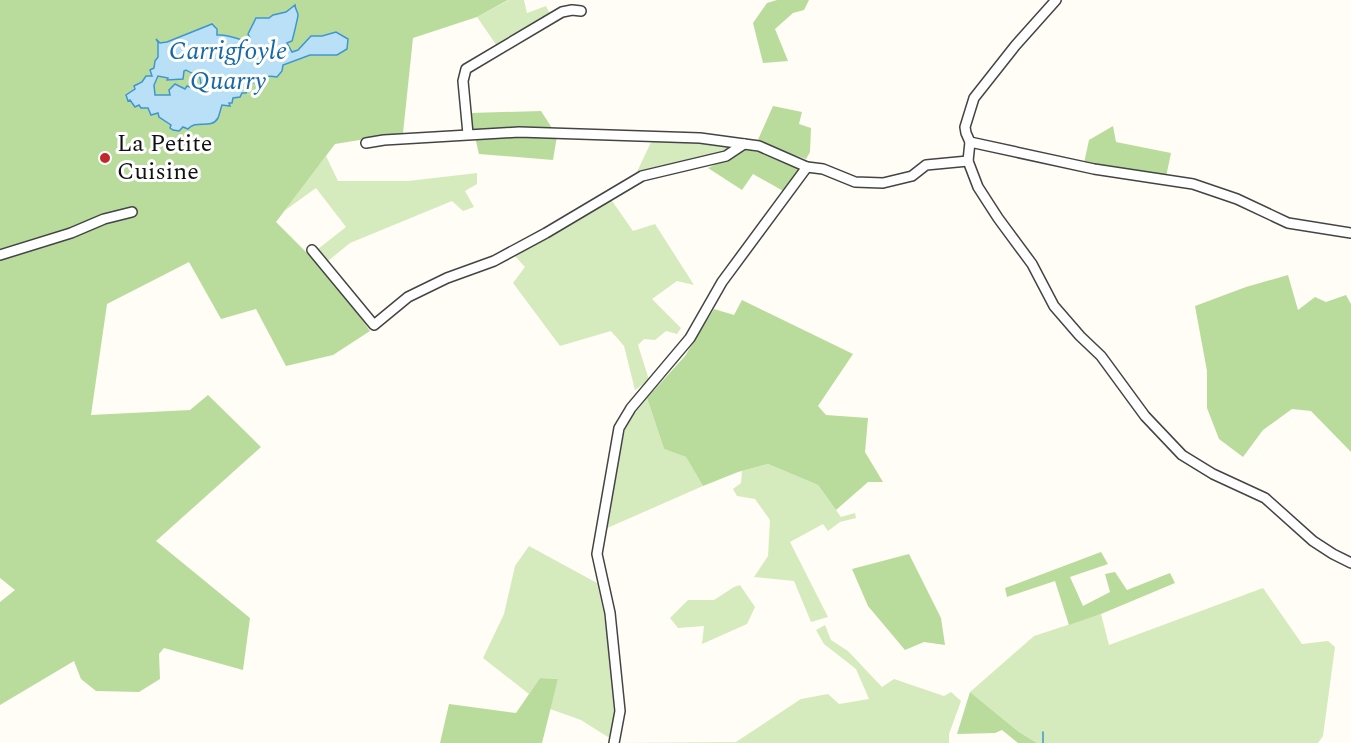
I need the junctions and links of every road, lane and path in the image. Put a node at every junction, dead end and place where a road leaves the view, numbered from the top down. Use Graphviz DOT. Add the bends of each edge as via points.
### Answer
graph roads {
  1 [pos="1056,0"];
  2 [pos="581,11"];
  3 [pos="468,134"];
  4 [pos="970,142"];
  5 [pos="366,143"];
  6 [pos="744,144"];
  7 [pos="968,160"];
  8 [pos="807,167"];
  9 [pos="132,212"];
  10 [pos="1351,233"];
  11 [pos="312,250"];
  12 [pos="0,255"];
  13 [pos="1351,562"];
  14 [pos="614,743"];
  1 -- 4 [label="street" via="974,98 965,127"];
  2 -- 3 [label="street" via="562,12 466,69"];
  3 -- 5 [label="street"];
  3 -- 6 [label="street" via="616,134"];
  4 -- 7 [label="street"];
  4 -- 10 [label="street" via="1094,169 1193,184 1288,223"];
  6 -- 8 [label="street" via="759,146"];
  6 -- 11 [label="street" via="726,156 642,176 494,261 408,297 374,325"];
  7 -- 8 [label="street" via="926,165 912,176 882,183 855,182"];
  7 -- 13 [label="street" via="978,187 1032,264 1054,306 1101,356 1162,435 1182,455 1265,498 1313,541"];
  8 -- 14 [label="street" via="722,282 690,338 619,428 597,554 610,613 620,711"];
  9 -- 12 [label="street"];
}
